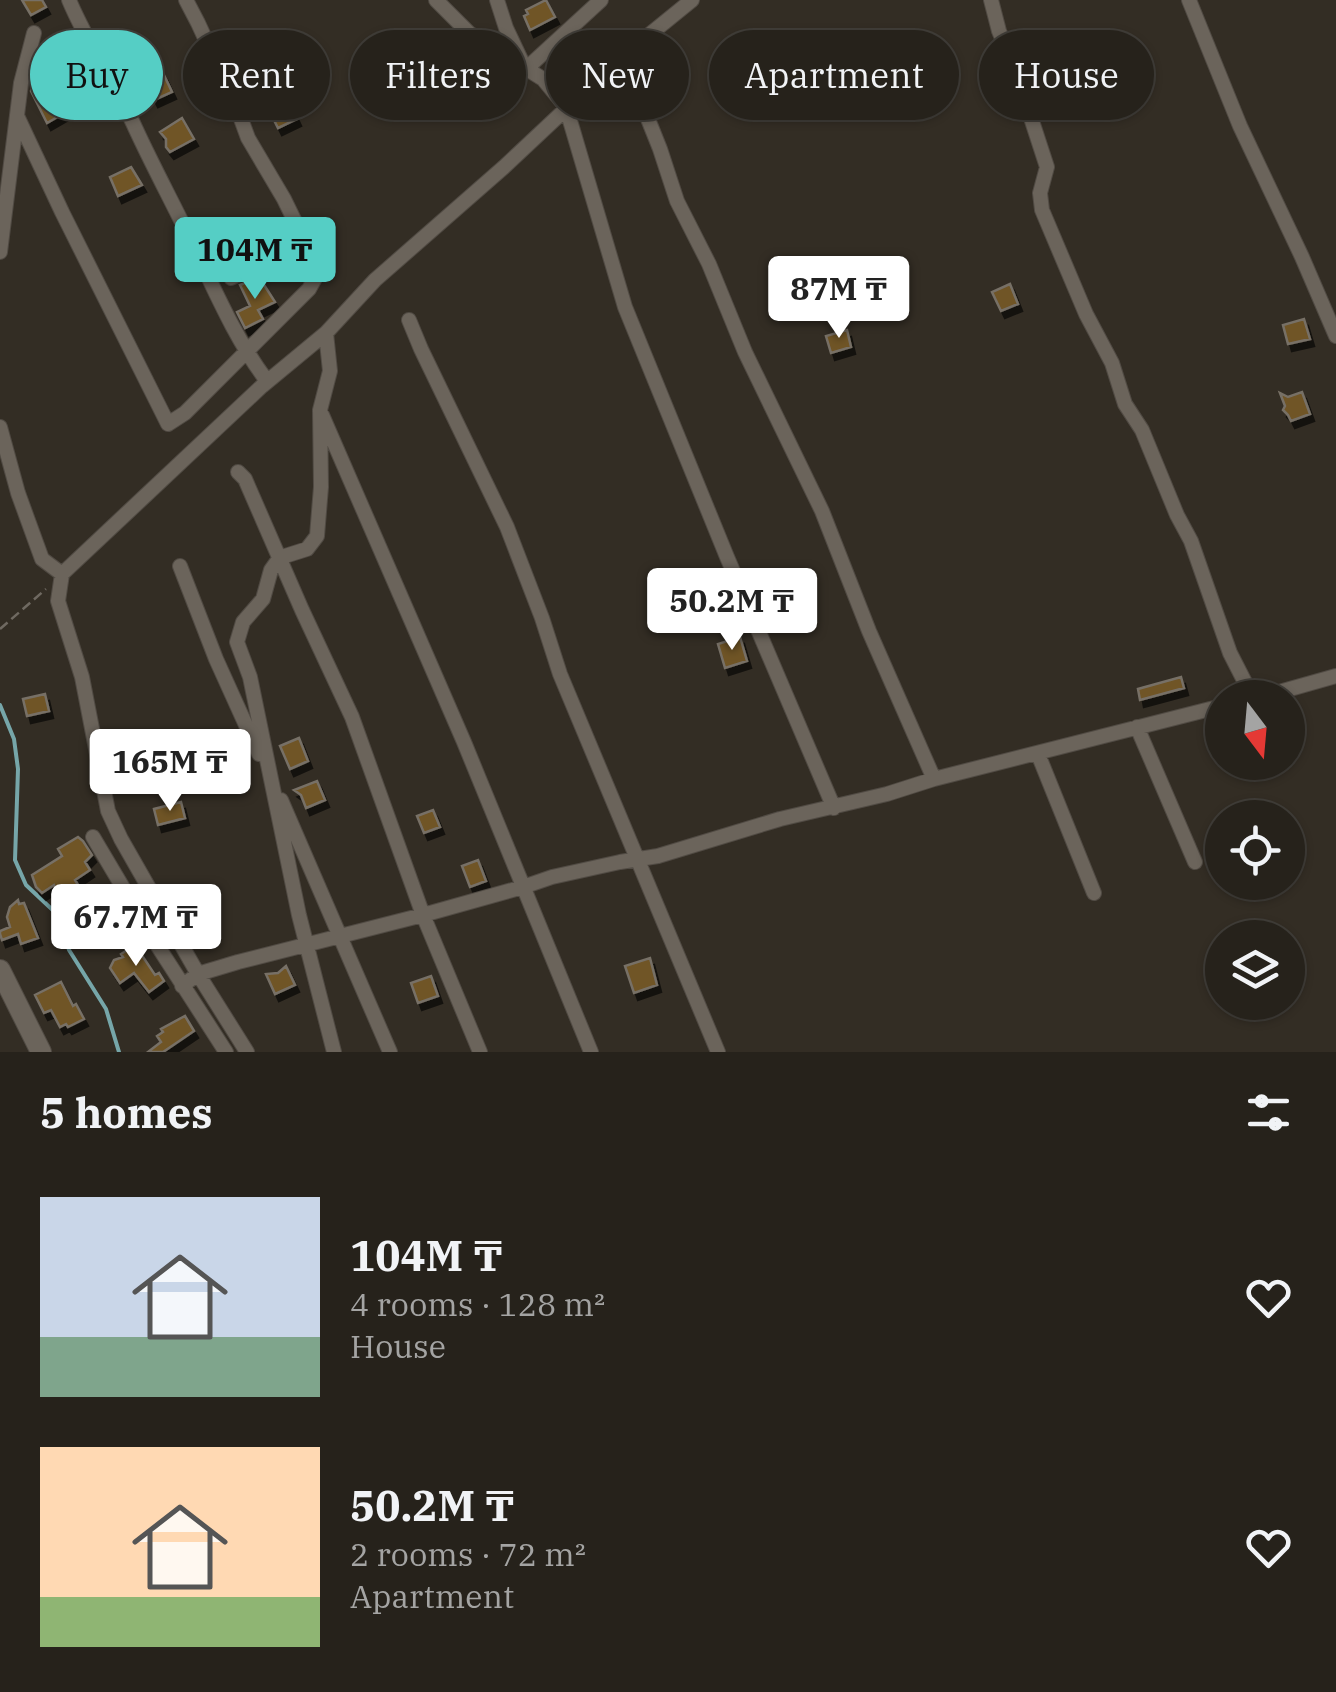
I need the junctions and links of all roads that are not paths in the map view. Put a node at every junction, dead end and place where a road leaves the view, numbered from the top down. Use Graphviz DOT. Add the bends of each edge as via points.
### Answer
graph roads {
  1 [pos="69,0"];
  2 [pos="186,0"];
  3 [pos="436,0"];
  4 [pos="601,0"];
  5 [pos="692,0"];
  6 [pos="991,0"];
  7 [pos="1189,0"];
  8 [pos="501,3"];
  9 [pos="466,30"];
  10 [pos="508,30"];
  11 [pos="655,30"];
  12 [pos="30,50"];
  13 [pos="526,67"];
  14 [pos="546,83"];
  15 [pos="18,118"];
  16 [pos="552,120"];
  17 [pos="570,120"];
  18 [pos="648,120"];
  19 [pos="305,244"];
  20 [pos="0,252"];
  21 [pos="231,278"];
  22 [pos="409,320"];
  23 [pos="326,333"];
  24 [pos="1336,336"];
  25 [pos="246,352"];
  26 [pos="267,381"];
  27 [pos="320,410"];
  28 [pos="0,428"];
  29 [pos="238,472"];
  30 [pos="280,560"];
  31 [pos="180,566"];
  32 [pos="62,574"];
  33 [pos="1336,676"];
  34 [pos="1246,680"];
  35 [pos="1305,685"];
  36 [pos="1205,710"];
  37 [pos="1137,728"];
  38 [pos="1038,754"];
  39 [pos="934,779"];
  40 [pos="271,781"];
  41 [pos="834,808"];
  42 [pos="93,836"];
  43 [pos="637,860"];
  44 [pos="1194,862"];
  45 [pos="523,888"];
  46 [pos="1094,893"];
  47 [pos="423,915"];
  48 [pos="340,937"];
  49 [pos="307,944"];
  50 [pos="0,970"];
  51 [pos="198,974"];
  52 [pos="182,986"];
  53 [pos="41,1052"];
  54 [pos="226,1052"];
  55 [pos="247,1052"];
  56 [pos="334,1052"];
  57 [pos="390,1052"];
  58 [pos="480,1052"];
  59 [pos="591,1052"];
  60 [pos="718,1052"];
  1 -- 25 [label="street"];
  2 -- 19 [label="street"];
  3 -- 9 [label="street"];
  4 -- 13 [label="street"];
  5 -- 11 [label="street"];
  6 -- 34 [label="street" via="1047,167 1042,210 1191,541"];
  7 -- 24 [label="street"];
  8 -- 10 [label="street"];
  12 -- 15 [label="street"];
  13 -- 14 [label="street"];
  15 -- 20 [label="street"];
  15 -- 25 [label="street" via="168,424"];
  16 -- 23 [label="street"];
  17 -- 41 [label="street" via="625,307"];
  18 -- 39 [label="street" via="677,201 822,512"];
  19 -- 21 [label="street"];
  19 -- 25 [label="street" via="319,271 310,289"];
  22 -- 43 [label="street" via="507,527"];
  23 -- 26 [label="street"];
  23 -- 27 [label="street" via="330,371"];
  25 -- 26 [label="street"];
  26 -- 32 [label="street"];
  27 -- 30 [label="street" via="317,536 307,549"];
  27 -- 45 [label="street"];
  28 -- 32 [label="street" via="42,559"];
  29 -- 30 [label="street"];
  30 -- 40 [label="street" via="237,642"];
  30 -- 47 [label="street" via="352,717"];
  31 -- 40 [label="street"];
  32 -- 51 [label="street" via="58,601 82,677 108,811"];
  33 -- 35 [label="street"];
  36 -- 37 [label="street"];
  37 -- 38 [label="street"];
  37 -- 44 [label="street"];
  38 -- 39 [label="street"];
  38 -- 46 [label="street"];
  39 -- 41 [label="street"];
  40 -- 48 [label="street"];
  40 -- 49 [label="street"];
  41 -- 43 [label="street"];
  42 -- 52 [label="street"];
  43 -- 45 [label="street"];
  43 -- 60 [label="street"];
  45 -- 47 [label="street"];
  45 -- 59 [label="street"];
  47 -- 48 [label="street"];
  47 -- 58 [label="street"];
  48 -- 49 [label="street"];
  48 -- 57 [label="street"];
  49 -- 51 [label="street"];
  49 -- 56 [label="street"];
  50 -- 53 [label="main road"];
  51 -- 52 [label="street"];
  51 -- 55 [label="street"];
  52 -- 54 [label="street"];
}
